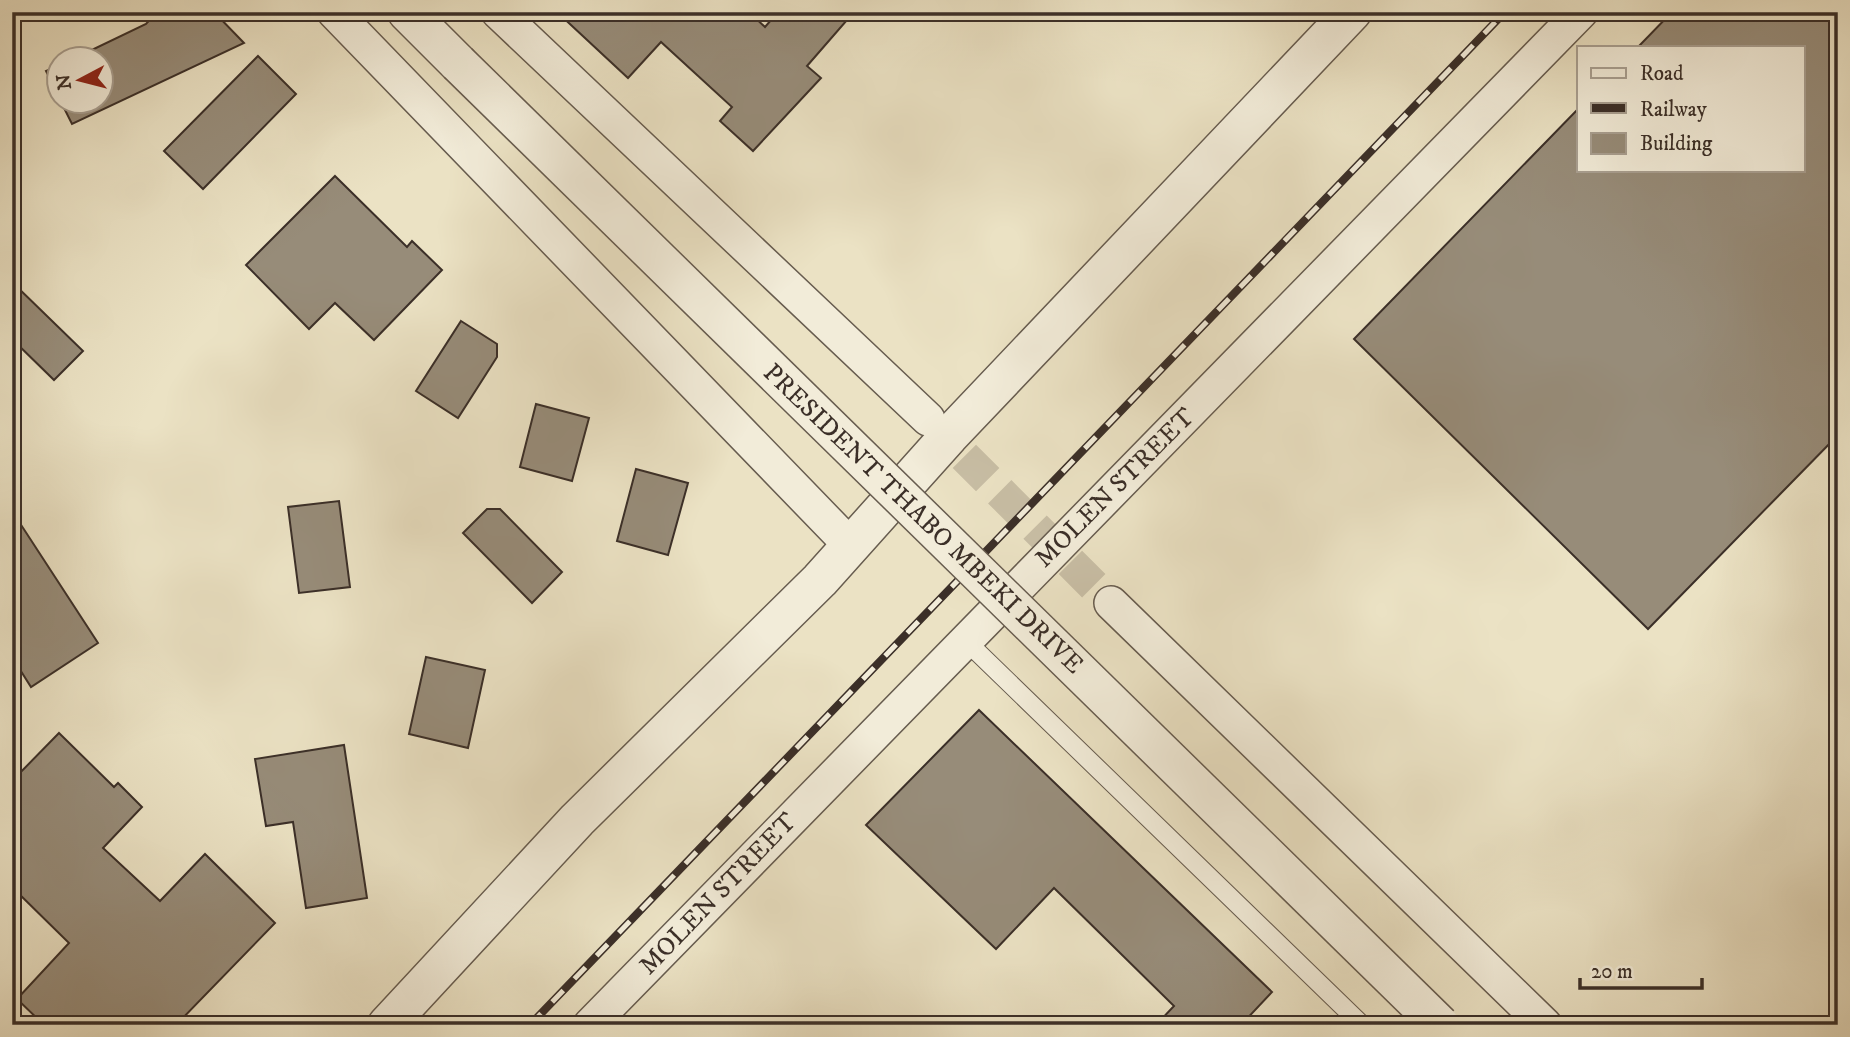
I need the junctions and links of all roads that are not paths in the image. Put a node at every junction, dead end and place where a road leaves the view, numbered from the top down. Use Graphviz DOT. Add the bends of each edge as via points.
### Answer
graph roads {
  1 [pos="334,12"];
  2 [pos="407,12"];
  3 [pos="498,12"];
  4 [pos="1352,12"];
  5 [pos="1581,12"];
  6 [pos="928,419"];
  7 [pos="851,546"];
  8 [pos="1111,603"];
  9 [pos="965,640"];
  10 [pos="387,1025"];
  11 [pos="590,1025"];
  12 [pos="1362,1025"];
  13 [pos="1440,1025"];
  14 [pos="1545,1025"];
  1 -- 7 [label="street"];
  2 -- 13 [label="street, PRESIDENT THABO MBEKI DRIVE, bridge"];
  3 -- 6 [label="street"];
  4 -- 7 [label="street" via="949,436"];
  5 -- 9 [label="street, MOLEN STREET"];
  7 -- 10 [label="street" via="577,820"];
  8 -- 14 [label="street"];
  9 -- 11 [label="street, MOLEN STREET"];
  9 -- 12 [label="lane"];
}
